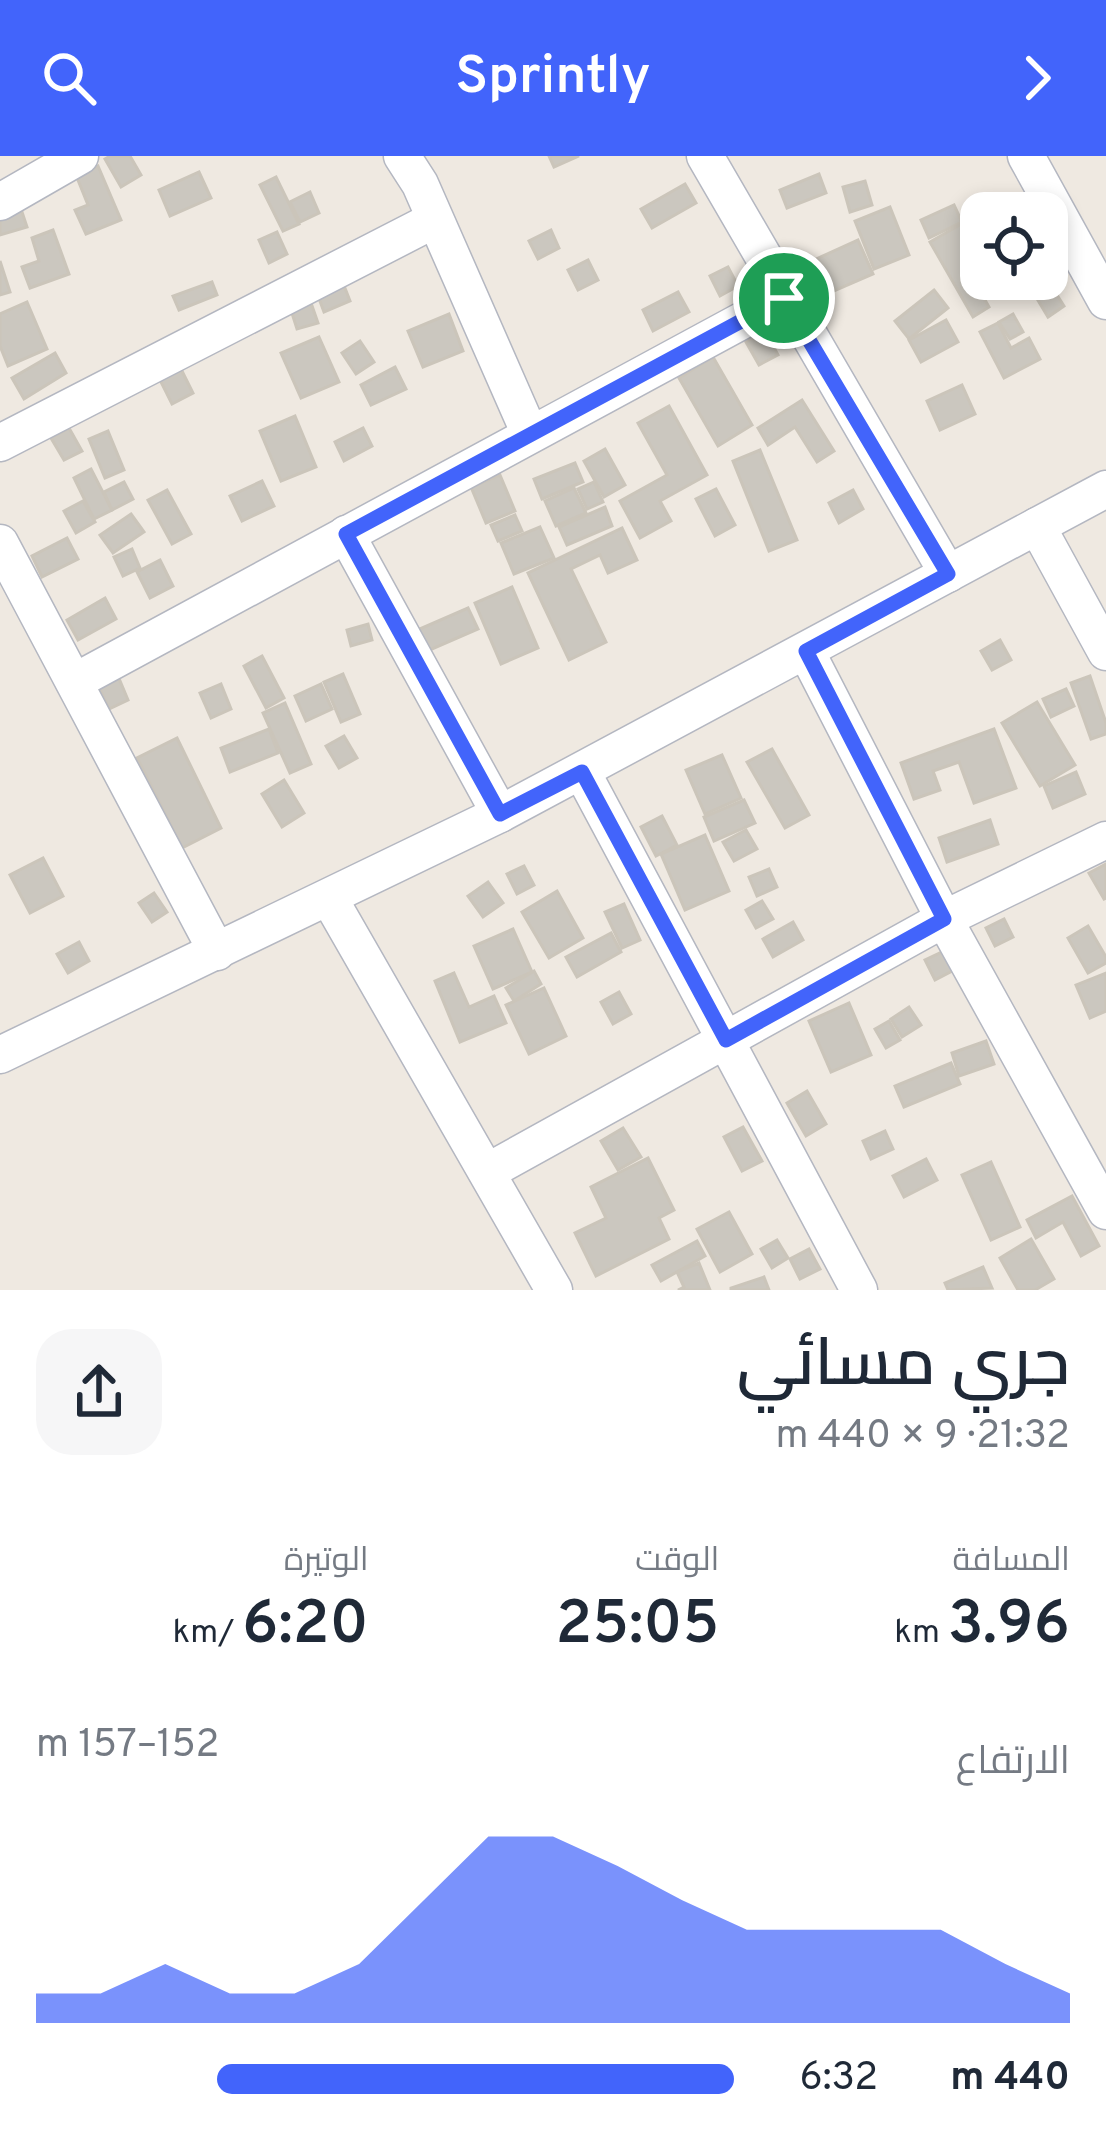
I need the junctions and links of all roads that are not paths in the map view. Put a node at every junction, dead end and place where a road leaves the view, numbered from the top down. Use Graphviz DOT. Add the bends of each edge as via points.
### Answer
graph roads {
  1 [pos="80,156"];
  2 [pos="402,156"];
  3 [pos="705,156"];
  4 [pos="1026,156"];
  5 [pos="0,202"];
  6 [pos="432,221"];
  7 [pos="784,298"];
  8 [pos="1106,301"];
  9 [pos="529,432"];
  10 [pos="0,443"];
  11 [pos="1106,489"];
  12 [pos="1037,526"];
  13 [pos="346,534"];
  14 [pos="0,543"];
  15 [pos="948,574"];
  16 [pos="806,651"];
  17 [pos="1106,652"];
  18 [pos="76,681"];
  19 [pos="582,772"];
  20 [pos="500,814"];
  21 [pos="1106,840"];
  22 [pos="329,898"];
  23 [pos="944,919"];
  24 [pos="217,952"];
  25 [pos="726,1040"];
  26 [pos="0,1055"];
  27 [pos="487,1172"];
  28 [pos="1106,1211"];
  29 [pos="554,1290"];
  30 [pos="859,1290"];
  1 -- 5 [label="street"];
  2 -- 6 [label="street"];
  3 -- 7 [label="street"];
  4 -- 8 [label="street"];
  6 -- 9 [label="street"];
  6 -- 10 [label="street"];
  7 -- 9 [label="street"];
  7 -- 15 [label="street"];
  9 -- 13 [label="street"];
  11 -- 12 [label="street"];
  12 -- 15 [label="street"];
  12 -- 17 [label="street"];
  13 -- 18 [label="street"];
  13 -- 20 [label="street"];
  14 -- 18 [label="street"];
  15 -- 16 [label="street"];
  16 -- 19 [label="street"];
  16 -- 23 [label="street"];
  18 -- 24 [label="street"];
  19 -- 20 [label="street"];
  19 -- 25 [label="street"];
  20 -- 22 [label="street"];
  21 -- 23 [label="street"];
  22 -- 24 [label="street"];
  22 -- 27 [label="street"];
  23 -- 25 [label="street"];
  23 -- 28 [label="street"];
  24 -- 26 [label="street"];
  25 -- 27 [label="street"];
  25 -- 30 [label="street"];
  27 -- 29 [label="street"];
}
